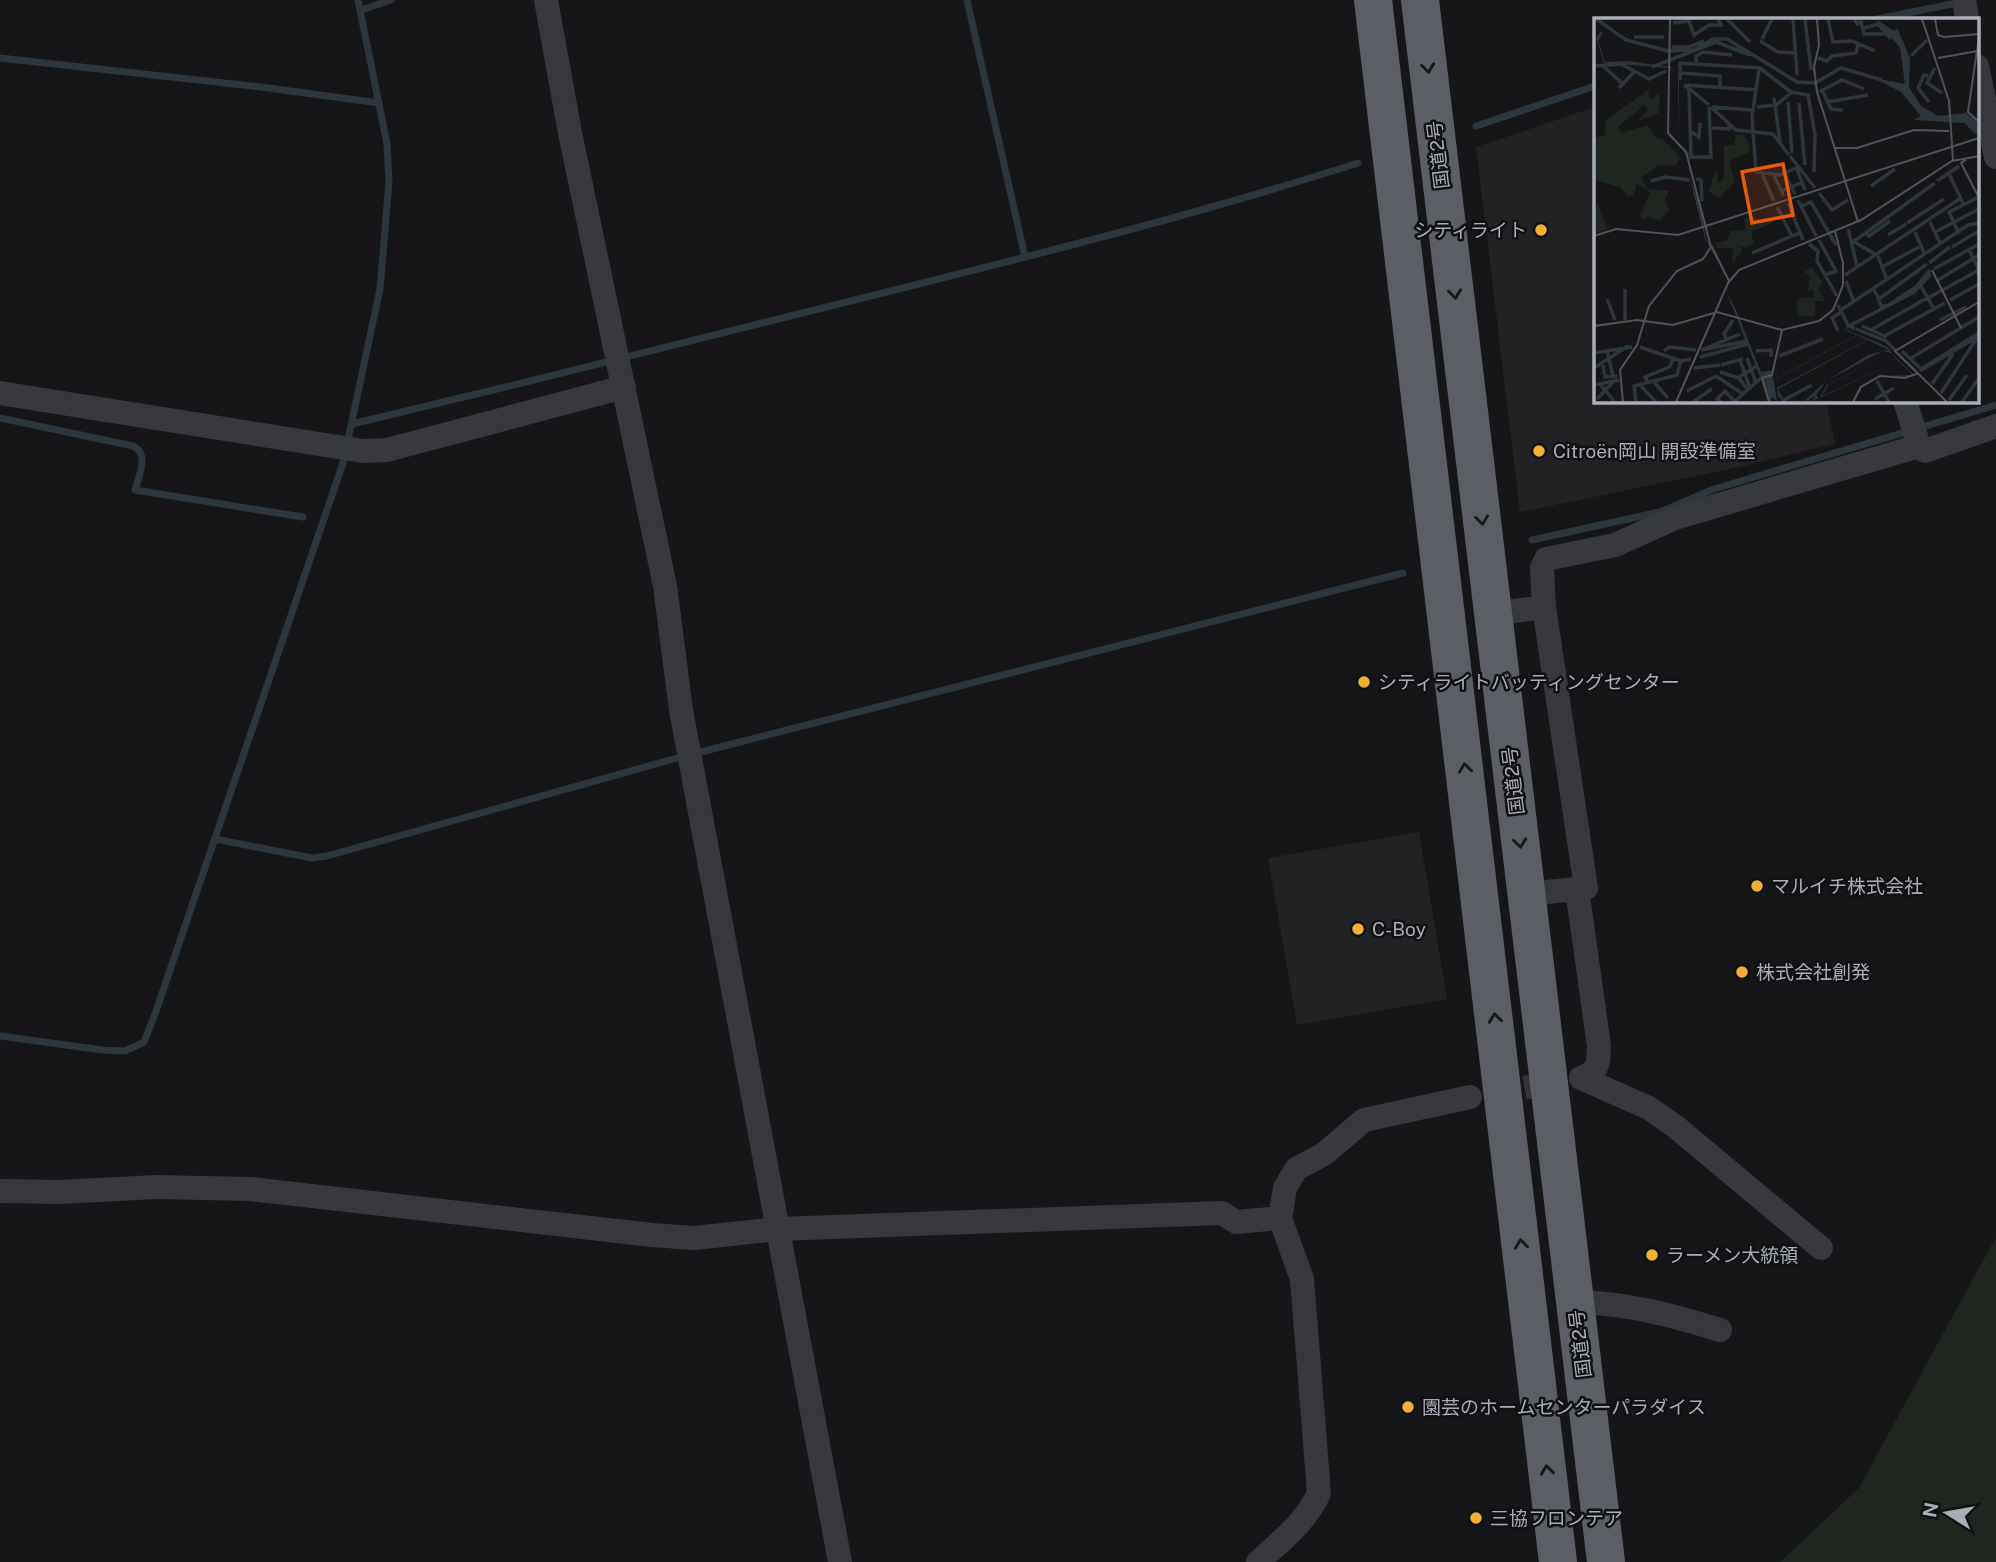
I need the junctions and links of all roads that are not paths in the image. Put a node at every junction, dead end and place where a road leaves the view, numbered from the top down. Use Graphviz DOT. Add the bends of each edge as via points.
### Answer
graph roads {
  1 [pos="546,0"];
  2 [pos="1373,0"];
  3 [pos="1420,0"];
  4 [pos="1979,75"];
  5 [pos="1996,157"];
  6 [pos="620,369"];
  7 [pos="0,393"];
  8 [pos="1996,426"];
  9 [pos="1913,428"];
  10 [pos="1544,607"];
  11 [pos="1493,614"];
  12 [pos="1577,889"];
  13 [pos="1527,894"];
  14 [pos="1470,1097"];
  15 [pos="0,1191"];
  16 [pos="1280,1218"];
  17 [pos="778,1228"];
  18 [pos="1821,1248"];
  19 [pos="1575,1302"];
  20 [pos="1720,1330"];
  21 [pos="840,1562"];
  22 [pos="1258,1562"];
  23 [pos="1558,1562"];
  24 [pos="1606,1562"];
  1 -- 6 [label="street"];
  23 -- 2 [label="highway, one-way"];
  3 -- 11 [label="highway, 国道2号, one-way"];
  4 -- 5 [label="street"];
  6 -- 7 [label="street" via="387,450 346,448"];
  6 -- 17 [label="street" via="666,586 681,710"];
  8 -- 9 [label="street" via="1925,452"];
  9 -- 10 [label="street" via="1615,545 1546,559 1542,568"];
  10 -- 11 [label="street"];
  10 -- 12 [label="street" via="1586,887"];
  11 -- 13 [label="highway, 国道2号, one-way"];
  12 -- 13 [label="street"];
  12 -- 18 [label="street" via="1599,1046 1598,1065 1592,1074 1581,1078 1649,1108 1676,1127"];
  13 -- 19 [label="highway, 国道2号"];
  14 -- 16 [label="street" via="1364,1121 1324,1154 1296,1168 1285,1188"];
  15 -- 17 [label="street" via="251,1189 694,1238"];
  16 -- 17 [label="street" via="1236,1222 1222,1213"];
  16 -- 22 [label="street" via="1302,1279 1319,1493 1302,1522"];
  17 -- 21 [label="street"];
  19 -- 20 [label="street" via="1628,1306"];
  19 -- 24 [label="highway, 国道2号"];
}
